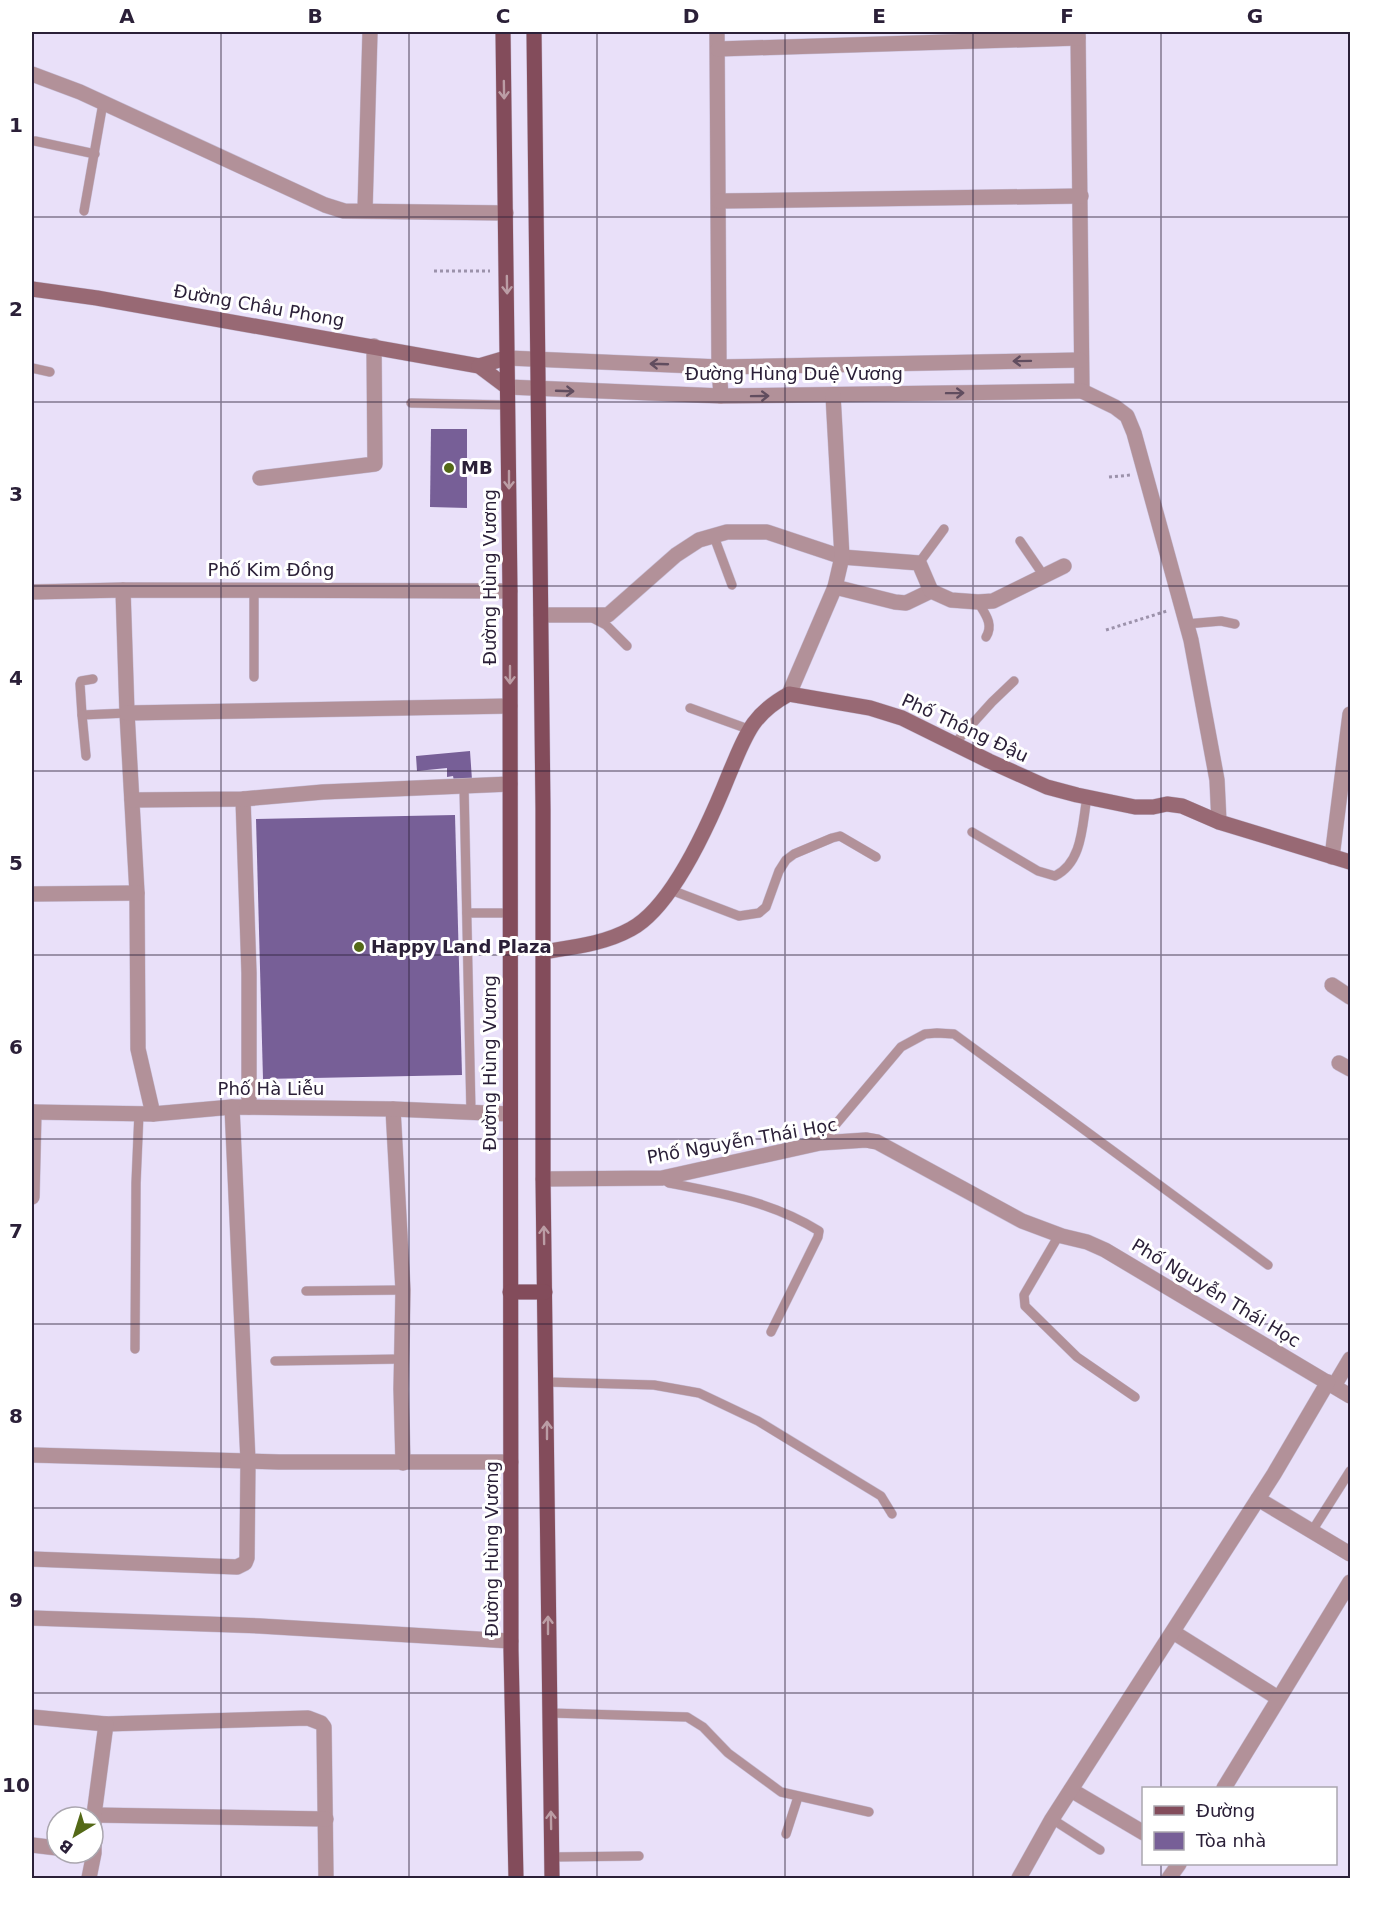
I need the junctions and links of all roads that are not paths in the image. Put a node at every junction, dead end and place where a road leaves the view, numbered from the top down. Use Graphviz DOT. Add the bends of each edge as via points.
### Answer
graph roads {
  1 [pos="370,32"];
  2 [pos="503,32"];
  3 [pos="534,32"];
  4 [pos="717,32"];
  5 [pos="1078,35"];
  6 [pos="718,48"];
  7 [pos="32,74"];
  8 [pos="103,103"];
  9 [pos="35,141"];
  10 [pos="94,154"];
  11 [pos="1081,196"];
  12 [pos="719,201"];
  13 [pos="365,210"];
  14 [pos="84,211"];
  15 [pos="506,213"];
  16 [pos="32,289"];
  17 [pos="374,346"];
  18 [pos="506,358"];
  19 [pos="538,359"];
  20 [pos="1080,360"];
  21 [pos="479,366"];
  22 [pos="719,367"];
  23 [pos="32,368"];
  24 [pos="50,372"];
  25 [pos="507,387"];
  26 [pos="539,390"];
  27 [pos="1082,391"];
  28 [pos="833,394"];
  29 [pos="722,396"];
  30 [pos="411,403"];
  31 [pos="507,405"];
  32 [pos="260,478"];
  33 [pos="944,529"];
  34 [pos="713,534"];
  35 [pos="1020,541"];
  36 [pos="842,557"];
  37 [pos="919,563"];
  38 [pos="1064,566"];
  39 [pos="1044,576"];
  40 [pos="732,585"];
  41 [pos="835,588"];
  42 [pos="123,590"];
  43 [pos="254,590"];
  44 [pos="510,591"];
  45 [pos="931,591"];
  46 [pos="32,592"];
  47 [pos="978,602"];
  48 [pos="541,615"];
  49 [pos="586,615"];
  50 [pos="1186,624"];
  51 [pos="1235,624"];
  52 [pos="986,637"];
  53 [pos="627,646"];
  54 [pos="255,677"];
  55 [pos="93,679"];
  56 [pos="1014,681"];
  57 [pos="789,694"];
  58 [pos="510,706"];
  59 [pos="690,708"];
  60 [pos="127,713"];
  61 [pos="1350,714"];
  62 [pos="82,715"];
  63 [pos="748,729"];
  64 [pos="955,743"];
  65 [pos="86,756"];
  66 [pos="510,784"];
  67 [pos="464,786"];
  68 [pos="1087,797"];
  69 [pos="243,799"];
  70 [pos="132,800"];
  71 [pos="1219,822"];
  72 [pos="972,832"];
  73 [pos="876,857"];
  74 [pos="1332,857"];
  75 [pos="1350,862"];
  76 [pos="671,890"];
  77 [pos="137,893"];
  78 [pos="32,894"];
  79 [pos="466,913"];
  80 [pos="509,913"];
  81 [pos="543,952"];
  82 [pos="1332,985"];
  83 [pos="1350,997"];
  84 [pos="232,1107"];
  85 [pos="249,1107"];
  86 [pos="393,1109"];
  87 [pos="33,1112"];
  88 [pos="471,1113"];
  89 [pos="146,1114"];
  90 [pos="510,1114"];
  91 [pos="820,1143"];
  92 [pos="662,1178"];
  93 [pos="543,1179"];
  94 [pos="32,1197"];
  95 [pos="1059,1235"];
  96 [pos="1268,1265"];
  97 [pos="403,1290"];
  98 [pos="306,1291"];
  99 [pos="510,1292"];
  100 [pos="545,1292"];
  101 [pos="771,1332"];
  102 [pos="135,1349"];
  103 [pos="401,1359"];
  104 [pos="1350,1359"];
  105 [pos="275,1361"];
  106 [pos="547,1382"];
  107 [pos="1331,1384"];
  108 [pos="1350,1396"];
  109 [pos="1135,1397"];
  110 [pos="32,1455"];
  111 [pos="248,1461"];
  112 [pos="511,1462"];
  113 [pos="403,1463"];
  114 [pos="1350,1471"];
  115 [pos="1258,1499"];
  116 [pos="892,1514"];
  117 [pos="1312,1531"];
  118 [pos="1350,1554"];
  119 [pos="32,1559"];
  120 [pos="1350,1582"];
  121 [pos="32,1618"];
  122 [pos="1173,1632"];
  123 [pos="512,1641"];
  124 [pos="1278,1698"];
  125 [pos="550,1713"];
  126 [pos="32,1717"];
  127 [pos="106,1724"];
  128 [pos="1225,1787"];
  129 [pos="1071,1790"];
  130 [pos="798,1797"];
  131 [pos="95,1805"];
  132 [pos="869,1812"];
  133 [pos="105,1815"];
  134 [pos="326,1819"];
  135 [pos="1052,1819"];
  136 [pos="1142,1832"];
  137 [pos="786,1834"];
  138 [pos="1100,1850"];
  139 [pos="639,1856"];
  140 [pos="552,1857"];
  141 [pos="1178,1865"];
  142 [pos="326,1878"];
  143 [pos="516,1878"];
  144 [pos="552,1878"];
  145 [pos="1019,1878"];
  146 [pos="1169,1878"];
  1 -- 13 [label="street"];
  2 -- 15 [label="main road, Đường Hùng Vương, one-way"];
  3 -- 19 [label="main road"];
  4 -- 6 [label="street"];
  5 -- 6 [label="street"];
  5 -- 11 [label="street"];
  6 -- 12 [label="street"];
  7 -- 8 [label="street"];
  8 -- 10 [label="lane"];
  8 -- 13 [label="street" via="325,205 344,211"];
  9 -- 10 [label="lane"];
  10 -- 14 [label="lane"];
  11 -- 12 [label="street"];
  11 -- 20 [label="street"];
  12 -- 22 [label="street"];
  13 -- 15 [label="street"];
  15 -- 18 [label="main road, Đường Hùng Vương, one-way"];
  16 -- 17 [label="street, Đường Châu Phong"];
  17 -- 21 [label="street, Đường Châu Phong"];
  17 -- 32 [label="street" via="375,464"];
  18 -- 19 [label="street, Đường Hùng Duệ Vương"];
  18 -- 21 [label="street, Đường Châu Phong"];
  18 -- 25 [label="main road, Đường Hùng Vương"];
  22 -- 19 [label="street, Đường Hùng Duệ Vương, one-way"];
  19 -- 26 [label="main road"];
  20 -- 22 [label="street, Đường Hùng Duệ Vương, one-way"];
  20 -- 27 [label="street"];
  21 -- 25 [label="street, Đường Châu Phong"];
  22 -- 29 [label="street"];
  23 -- 24 [label="lane"];
  25 -- 26 [label="street, Đường Hùng Duệ Vương"];
  25 -- 31 [label="main road, Đường Hùng Vương"];
  26 -- 29 [label="street, Đường Hùng Duệ Vương, one-way"];
  26 -- 48 [label="main road"];
  28 -- 27 [label="street, Đường Hùng Duệ Vương, one-way"];
  27 -- 50 [label="street" via="1127,416"];
  29 -- 28 [label="street, Đường Hùng Duệ Vương, one-way"];
  28 -- 36 [label="street"];
  30 -- 31 [label="lane"];
  31 -- 44 [label="main road, Đường Hùng Vương, one-way"];
  33 -- 37 [label="lane"];
  34 -- 36 [label="street" via="767,532"];
  34 -- 40 [label="lane"];
  34 -- 49 [label="street" via="676,555 608,615"];
  35 -- 39 [label="lane"];
  36 -- 37 [label="street"];
  36 -- 41 [label="street"];
  37 -- 45 [label="street"];
  38 -- 39 [label="street"];
  39 -- 47 [label="street" via="993,601"];
  41 -- 45 [label="street" via="906,603"];
  41 -- 57 [label="street"];
  42 -- 43 [label="street, Phố Kim Đồng"];
  42 -- 46 [label="street, Phố Kim Đồng"];
  42 -- 60 [label="street"];
  43 -- 44 [label="street, Phố Kim Đồng"];
  43 -- 54 [label="lane"];
  44 -- 58 [label="main road, Đường Hùng Vương, one-way"];
  45 -- 47 [label="street" via="951,600"];
  47 -- 52 [label="lane" via="990,622"];
  48 -- 49 [label="street"];
  48 -- 81 [label="main road"];
  49 -- 53 [label="lane" via="606,625"];
  50 -- 51 [label="lane"];
  50 -- 71 [label="street" via="1217,780"];
  55 -- 62 [label="lane" via="80,684"];
  56 -- 64 [label="lane"];
  57 -- 63 [label="street" via="765,709"];
  57 -- 64 [label="street, Phố Thông Đậu" via="886,713"];
  58 -- 60 [label="street"];
  58 -- 66 [label="main road, Đường Hùng Vương"];
  59 -- 63 [label="lane"];
  60 -- 62 [label="lane"];
  60 -- 70 [label="street"];
  61 -- 74 [label="street"];
  62 -- 65 [label="lane"];
  63 -- 76 [label="street" via="707,823"];
  64 -- 68 [label="street, Phố Thông Đậu" via="1047,787"];
  66 -- 67 [label="street"];
  66 -- 80 [label="main road, Đường Hùng Vương"];
  67 -- 69 [label="street"];
  67 -- 79 [label="lane"];
  68 -- 71 [label="street, Phố Thông Đậu" via="1135,807 1182,806"];
  68 -- 72 [label="lane" via="1077,851 1064,872 1055,876 1038,871"];
  69 -- 70 [label="street"];
  69 -- 85 [label="street"];
  70 -- 77 [label="street"];
  71 -- 74 [label="street, Phố Thông Đậu"];
  73 -- 76 [label="lane" via="840,837 794,854 779,871 766,907 759,913 739,916"];
  74 -- 75 [label="street, Phố Thông Đậu"];
  76 -- 81 [label="street" via="655,911 630,929 604,940"];
  77 -- 78 [label="street"];
  77 -- 89 [label="street" via="138,1049"];
  79 -- 80 [label="lane"];
  79 -- 88 [label="lane"];
  80 -- 90 [label="main road, Đường Hùng Vương"];
  81 -- 93 [label="main road"];
  82 -- 83 [label="street"];
  84 -- 85 [label="street, Phố Hà Liễu"];
  84 -- 89 [label="street, Phố Hà Liễu"];
  84 -- 111 [label="street"];
  85 -- 86 [label="street, Phố Hà Liễu"];
  86 -- 88 [label="street, Phố Hà Liễu"];
  86 -- 97 [label="street"];
  87 -- 89 [label="street, Phố Hà Liễu"];
  87 -- 94 [label="street"];
  88 -- 90 [label="street, Phố Hà Liễu"];
  89 -- 102 [label="lane" via="136,1195"];
  90 -- 99 [label="main road, Đường Hùng Vương"];
  91 -- 92 [label="street, Phố Nguyễn Thái Học"];
  91 -- 95 [label="street, Phố Nguyễn Thái Học" via="877,1142 1022,1221"];
  91 -- 96 [label="lane" via="901,1047 925,1034 954,1034"];
  92 -- 93 [label="street, Phố Nguyễn Thái Học"];
  92 -- 101 [label="lane" via="796,1216 819,1231"];
  100 -- 93 [label="main road, one-way"];
  95 -- 107 [label="street, Phố Nguyễn Thái Học" via="1106,1250"];
  95 -- 109 [label="lane" via="1024,1295 1025,1306 1077,1358"];
  97 -- 98 [label="lane"];
  97 -- 103 [label="street"];
  99 -- 100 [label="main road"];
  99 -- 112 [label="main road, Đường Hùng Vương"];
  100 -- 106 [label="main road"];
  103 -- 105 [label="lane"];
  103 -- 113 [label="street"];
  104 -- 107 [label="street"];
  106 -- 116 [label="lane" via="654,1385 699,1393 758,1421 881,1496"];
  125 -- 106 [label="main road, one-way"];
  107 -- 108 [label="street, Phố Nguyễn Thái Học"];
  107 -- 115 [label="street"];
  110 -- 111 [label="street"];
  111 -- 113 [label="street"];
  111 -- 119 [label="street" via="247,1558 237,1567"];
  112 -- 113 [label="street"];
  112 -- 123 [label="main road, Đường Hùng Vương"];
  114 -- 117 [label="lane"];
  115 -- 117 [label="street"];
  115 -- 122 [label="street"];
  117 -- 118 [label="street"];
  120 -- 124 [label="street"];
  121 -- 123 [label="street"];
  122 -- 124 [label="street"];
  122 -- 129 [label="street"];
  123 -- 143 [label="main road, Đường Hùng Vương"];
  124 -- 128 [label="street"];
  125 -- 130 [label="lane" via="687,1717 782,1792"];
  140 -- 125 [label="main road, one-way"];
  126 -- 127 [label="street"];
  127 -- 131 [label="street"];
  127 -- 134 [label="street" via="308,1719 321,1723"];
  129 -- 135 [label="street"];
  129 -- 136 [label="street"];
  130 -- 132 [label="lane"];
  130 -- 137 [label="lane"];
  133 -- 134 [label="street"];
  134 -- 142 [label="street"];
  135 -- 138 [label="lane"];
  135 -- 145 [label="street"];
  139 -- 140 [label="lane"];
  140 -- 144 [label="main road"];
  141 -- 146 [label="street"];
}
